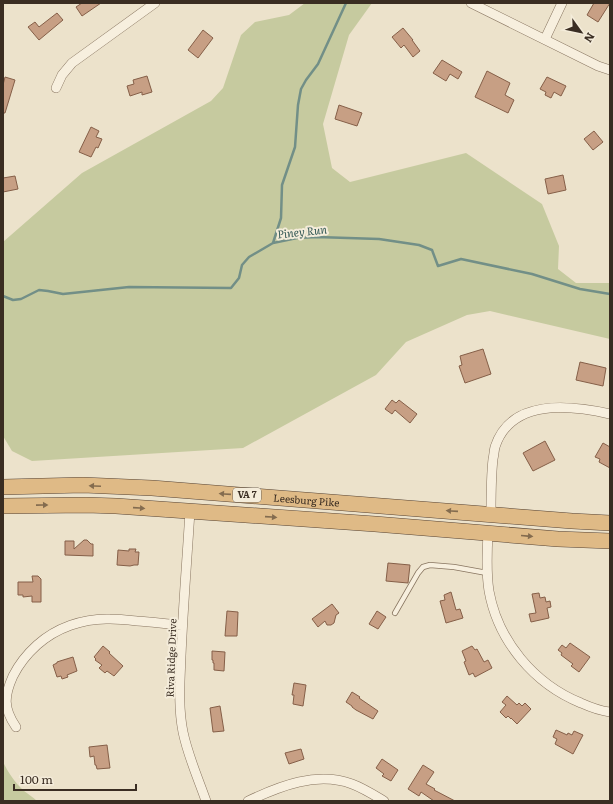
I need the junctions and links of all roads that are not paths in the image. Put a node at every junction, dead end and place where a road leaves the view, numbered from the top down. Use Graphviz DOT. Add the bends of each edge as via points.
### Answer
graph roads {
  1 [pos="156,3"];
  2 [pos="471,3"];
  3 [pos="562,3"];
  4 [pos="545,39"];
  5 [pos="610,70"];
  6 [pos="56,88"];
  7 [pos="610,414"];
  8 [pos="3,487"];
  9 [pos="3,506"];
  10 [pos="190,511"];
  11 [pos="491,514"];
  12 [pos="606,523"];
  13 [pos="488,533"];
  14 [pos="610,542"];
  15 [pos="487,573"];
  16 [pos="395,613"];
  17 [pos="182,625"];
  18 [pos="610,712"];
  19 [pos="16,727"];
  20 [pos="206,801"];
  21 [pos="248,801"];
  22 [pos="384,801"];
  1 -- 6 [label="street" via="72,63"];
  2 -- 4 [label="street"];
  3 -- 4 [label="street"];
  4 -- 5 [label="street"];
  7 -- 11 [label="street" via="590,409 558,407 533,410 515,418 502,432 495,447"];
  11 -- 8 [label="highway, Leesburg Pike / VA 7, one-way" via="152,488 84,485"];
  9 -- 10 [label="highway, Leesburg Pike / VA 7, one-way" via="86,505"];
  10 -- 13 [label="highway, Leesburg Pike / VA 7, one-way"];
  10 -- 17 [label="street, Riva Ridge Drive"];
  11 -- 12 [label="highway, Leesburg Pike / VA 7"];
  12 -- 13 [label="highway" via="568,528 506,524 495,526"];
  13 -- 14 [label="highway, Leesburg Pike / VA 7, one-way"];
  13 -- 15 [label="street"];
  15 -- 16 [label="lane" via="436,565 423,567"];
  15 -- 18 [label="street" via="494,611 509,642 523,661 557,691 590,707"];
  17 -- 19 [label="street" via="109,619 73,624 53,633 31,650 8,687 7,712"];
  17 -- 20 [label="street, Riva Ridge Drive" via="180,700 183,732"];
  21 -- 22 [label="street" via="295,783 322,779 350,783"];
}
